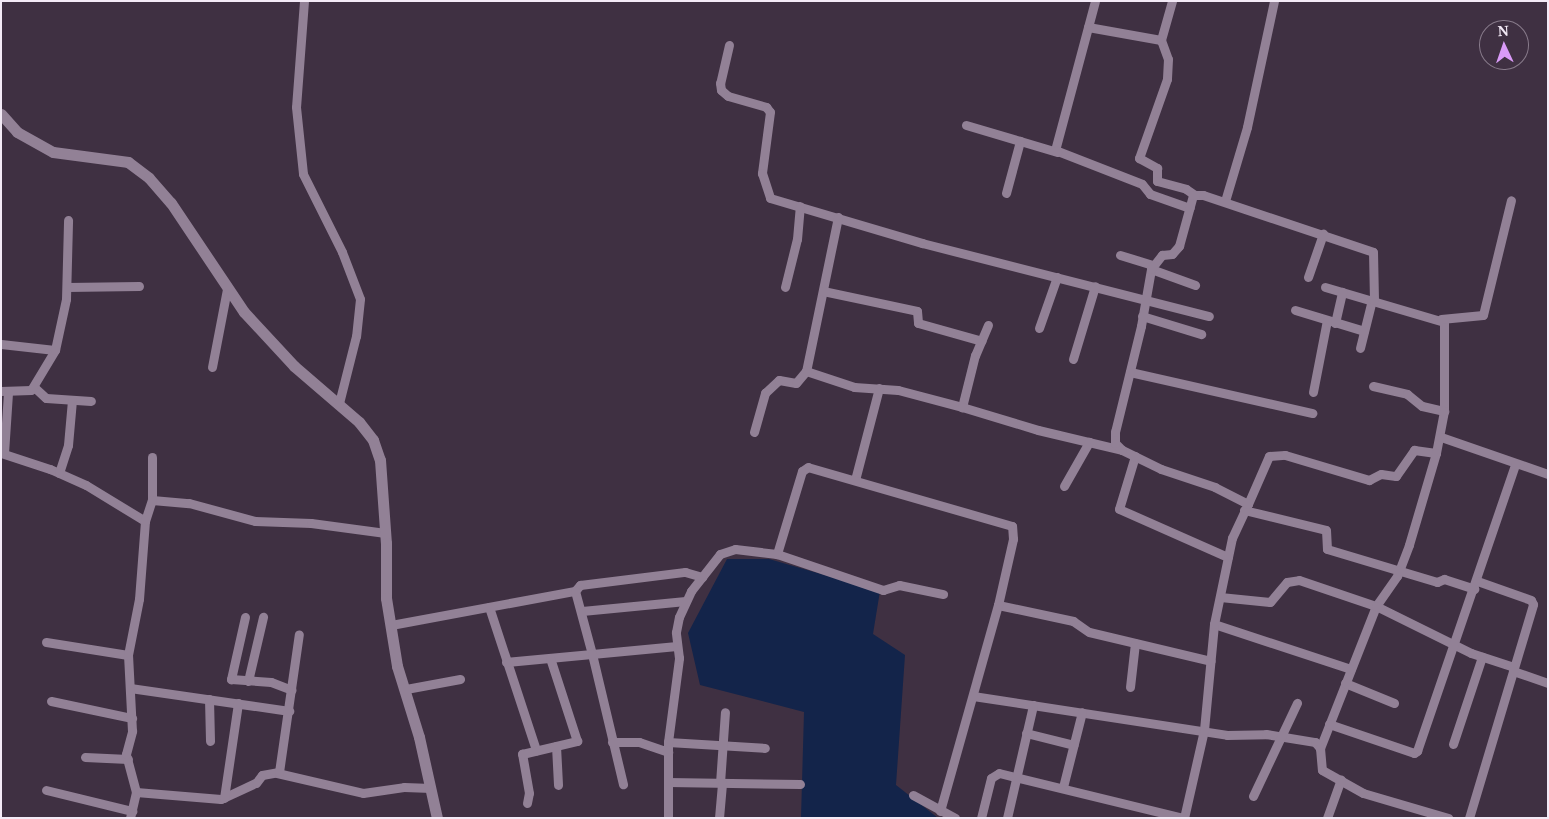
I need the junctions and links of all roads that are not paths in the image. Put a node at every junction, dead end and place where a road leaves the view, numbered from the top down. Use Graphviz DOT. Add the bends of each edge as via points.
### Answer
graph roads {
  1 [pos="304,1"];
  2 [pos="1095,1"];
  3 [pos="1172,1"];
  4 [pos="1274,1"];
  5 [pos="1088,27"];
  6 [pos="1162,40"];
  7 [pos="729,45"];
  8 [pos="1,114"];
  9 [pos="966,125"];
  10 [pos="1020,141"];
  11 [pos="1057,152"];
  12 [pos="1006,193"];
  13 [pos="1195,195"];
  14 [pos="1224,200"];
  15 [pos="1511,200"];
  16 [pos="800,206"];
  17 [pos="1190,208"];
  18 [pos="838,217"];
  19 [pos="68,220"];
  20 [pos="1323,234"];
  21 [pos="1120,255"];
  22 [pos="1152,267"];
  23 [pos="1057,277"];
  24 [pos="1308,278"];
  25 [pos="1195,285"];
  26 [pos="139,286"];
  27 [pos="785,286"];
  28 [pos="1095,286"];
  29 [pos="67,287"];
  30 [pos="1325,287"];
  31 [pos="227,289"];
  32 [pos="823,291"];
  33 [pos="1342,292"];
  34 [pos="1144,298"];
  35 [pos="1373,300"];
  36 [pos="1295,310"];
  37 [pos="1142,316"];
  38 [pos="1209,316"];
  39 [pos="1440,319"];
  40 [pos="1331,322"];
  41 [pos="988,325"];
  42 [pos="1039,328"];
  43 [pos="1364,331"];
  44 [pos="1201,334"];
  45 [pos="982,341"];
  46 [pos="1,344"];
  47 [pos="1360,348"];
  48 [pos="55,350"];
  49 [pos="1073,359"];
  50 [pos="212,366"];
  51 [pos="806,371"];
  52 [pos="1130,372"];
  53 [pos="1373,386"];
  54 [pos="34,387"];
  55 [pos="879,388"];
  56 [pos="4,391"];
  57 [pos="1313,392"];
  58 [pos="72,400"];
  59 [pos="91,401"];
  60 [pos="339,403"];
  61 [pos="962,407"];
  62 [pos="1444,412"];
  63 [pos="1312,413"];
  64 [pos="754,432"];
  65 [pos="1441,437"];
  66 [pos="1089,442"];
  67 [pos="1122,450"];
  68 [pos="2,453"];
  69 [pos="1436,453"];
  70 [pos="1135,456"];
  71 [pos="152,457"];
  72 [pos="1515,464"];
  73 [pos="59,473"];
  74 [pos="1548,474"];
  75 [pos="854,480"];
  76 [pos="1064,486"];
  77 [pos="152,500"];
  78 [pos="1246,507"];
  79 [pos="145,521"];
  80 [pos="385,533"];
  81 [pos="777,554"];
  82 [pos="1228,557"];
  83 [pos="1399,570"];
  84 [pos="702,576"];
  85 [pos="1475,585"];
  86 [pos="575,592"];
  87 [pos="943,594"];
  88 [pos="1220,596"];
  89 [pos="686,600"];
  90 [pos="998,605"];
  91 [pos="1376,606"];
  92 [pos="489,607"];
  93 [pos="582,611"];
  94 [pos="244,617"];
  95 [pos="263,617"];
  96 [pos="1214,624"];
  97 [pos="391,625"];
  98 [pos="299,634"];
  99 [pos="46,642"];
  100 [pos="1135,643"];
  101 [pos="1455,645"];
  102 [pos="677,646"];
  103 [pos="592,654"];
  104 [pos="128,655"];
  105 [pos="1482,657"];
  106 [pos="550,658"];
  107 [pos="1211,661"];
  108 [pos="506,662"];
  109 [pos="1351,669"];
  110 [pos="1514,669"];
  111 [pos="460,679"];
  112 [pos="248,681"];
  113 [pos="1548,683"];
  114 [pos="1345,684"];
  115 [pos="1130,687"];
  116 [pos="130,688"];
  117 [pos="406,689"];
  118 [pos="292,690"];
  119 [pos="973,696"];
  120 [pos="209,699"];
  121 [pos="51,701"];
  122 [pos="238,703"];
  123 [pos="1297,703"];
  124 [pos="1394,703"];
  125 [pos="1033,705"];
  126 [pos="289,711"];
  127 [pos="726,712"];
  128 [pos="1082,712"];
  129 [pos="132,718"];
  130 [pos="1330,724"];
  131 [pos="1204,730"];
  132 [pos="1026,733"];
  133 [pos="1279,738"];
  134 [pos="210,741"];
  135 [pos="612,742"];
  136 [pos="668,742"];
  137 [pos="1453,744"];
  138 [pos="1074,745"];
  139 [pos="556,746"];
  140 [pos="725,748"];
  141 [pos="765,748"];
  142 [pos="1320,748"];
  143 [pos="536,750"];
  144 [pos="668,752"];
  145 [pos="85,757"];
  146 [pos="128,759"];
  147 [pos="277,773"];
  148 [pos="1016,775"];
  149 [pos="1341,779"];
  150 [pos="668,782"];
  151 [pos="721,783"];
  152 [pos="623,784"];
  153 [pos="800,784"];
  154 [pos="558,785"];
  155 [pos="1063,787"];
  156 [pos="431,788"];
  157 [pos="46,790"];
  158 [pos="136,792"];
  159 [pos="913,795"];
  160 [pos="1253,796"];
  161 [pos="224,798"];
  162 [pos="527,803"];
  163 [pos="940,811"];
  164 [pos="131,814"];
  165 [pos="437,818"];
  166 [pos="668,818"];
  167 [pos="719,818"];
  168 [pos="955,818"];
  169 [pos="981,818"];
  170 [pos="1006,818"];
  171 [pos="1184,818"];
  172 [pos="1328,818"];
  173 [pos="1448,818"];
  174 [pos="1469,818"];
  1 -- 60 [label="street" via="296,107 303,174 342,252 360,300 356,336"];
  2 -- 5 [label="street"];
  3 -- 6 [label="street"];
  4 -- 14 [label="street" via="1247,127"];
  5 -- 6 [label="street"];
  5 -- 11 [label="street" via="1055,147"];
  6 -- 13 [label="street" via="1168,58 1168,79 1139,158 1157,168 1157,181 1186,188"];
  7 -- 16 [label="street" via="721,90 728,96 768,110 762,173 768,196"];
  8 -- 31 [label="street" via="16,132 53,152 128,162 171,203"];
  9 -- 10 [label="street"];
  10 -- 11 [label="street"];
  10 -- 12 [label="street"];
  11 -- 17 [label="street" via="1142,184 1150,194"];
  13 -- 14 [label="street"];
  13 -- 17 [label="street"];
  14 -- 20 [label="street" via="1258,215"];
  15 -- 39 [label="street" via="1483,315"];
  16 -- 18 [label="street"];
  16 -- 27 [label="street" via="797,240"];
  17 -- 22 [label="street" via="1179,246 1172,254 1162,255"];
  18 -- 23 [label="street" via="922,243"];
  18 -- 32 [label="street"];
  19 -- 29 [label="street"];
  20 -- 24 [label="street"];
  20 -- 35 [label="street" via="1373,252"];
  21 -- 22 [label="street"];
  22 -- 25 [label="street"];
  22 -- 34 [label="street"];
  23 -- 28 [label="street"];
  23 -- 42 [label="street"];
  26 -- 29 [label="street"];
  28 -- 34 [label="street"];
  28 -- 49 [label="street"];
  29 -- 48 [label="street"];
  30 -- 33 [label="street"];
  31 -- 50 [label="street"];
  31 -- 60 [label="street" via="294,366"];
  32 -- 45 [label="street" via="917,311 918,323"];
  32 -- 51 [label="street"];
  33 -- 35 [label="street"];
  33 -- 40 [label="street"];
  34 -- 37 [label="street"];
  34 -- 38 [label="street"];
  35 -- 39 [label="street"];
  35 -- 43 [label="street"];
  36 -- 40 [label="street"];
  37 -- 44 [label="street"];
  37 -- 52 [label="street"];
  39 -- 62 [label="street" via="1445,326"];
  40 -- 43 [label="street"];
  40 -- 57 [label="street"];
  41 -- 45 [label="street"];
  43 -- 47 [label="street"];
  45 -- 61 [label="street"];
  46 -- 48 [label="street"];
  48 -- 54 [label="street"];
  51 -- 55 [label="street" via="854,387"];
  51 -- 64 [label="street" via="797,383 779,380 765,392"];
  52 -- 63 [label="street"];
  52 -- 67 [label="street" via="1115,432 1115,443"];
  53 -- 62 [label="street" via="1407,394 1422,406"];
  54 -- 56 [label="street" via="24,392"];
  54 -- 58 [label="street" via="46,398"];
  55 -- 61 [label="street"];
  55 -- 75 [label="street"];
  56 -- 68 [label="street"];
  58 -- 59 [label="street"];
  58 -- 73 [label="street" via="68,445"];
  60 -- 80 [label="street" via="373,440 380,460"];
  61 -- 66 [label="street"];
  62 -- 65 [label="street"];
  65 -- 69 [label="street"];
  65 -- 72 [label="street"];
  66 -- 67 [label="street"];
  66 -- 76 [label="street"];
  67 -- 70 [label="street"];
  68 -- 73 [label="street"];
  69 -- 78 [label="street" via="1414,450 1396,476 1381,474 1369,480 1294,458 1269,456"];
  69 -- 83 [label="street"];
  70 -- 78 [label="street" via="1215,487"];
  70 -- 82 [label="street" via="1119,509"];
  71 -- 77 [label="street"];
  72 -- 74 [label="street"];
  72 -- 85 [label="street"];
  73 -- 79 [label="street"];
  75 -- 81 [label="street" via="804,468"];
  75 -- 90 [label="street" via="1012,526 1013,539"];
  77 -- 79 [label="street"];
  77 -- 80 [label="street" via="189,503 255,521 311,523"];
  78 -- 82 [label="street"];
  78 -- 83 [label="street" via="1326,530 1327,549"];
  79 -- 104 [label="street" via="140,590"];
  80 -- 97 [label="street" via="386,598"];
  81 -- 84 [label="street" via="735,549 726,551 713,560"];
  81 -- 87 [label="street" via="883,590 899,585"];
  82 -- 88 [label="street"];
  83 -- 85 [label="street" via="1437,582 1444,579"];
  83 -- 91 [label="street"];
  84 -- 86 [label="street" via="685,572 580,585"];
  84 -- 89 [label="street"];
  85 -- 101 [label="street"];
  85 -- 110 [label="street" via="1531,600 1534,604"];
  86 -- 92 [label="street"];
  86 -- 93 [label="street"];
  88 -- 91 [label="street" via="1270,602 1287,582 1299,580"];
  88 -- 96 [label="street"];
  89 -- 93 [label="street"];
  89 -- 102 [label="street" via="677,623"];
  90 -- 100 [label="street" via="1065,619 1089,632"];
  90 -- 119 [label="street"];
  91 -- 101 [label="street"];
  91 -- 109 [label="street"];
  92 -- 97 [label="street"];
  92 -- 108 [label="street"];
  93 -- 103 [label="street"];
  94 -- 112 [label="street" via="230,677"];
  95 -- 112 [label="street"];
  96 -- 107 [label="street"];
  96 -- 109 [label="street"];
  97 -- 117 [label="street" via="397,666"];
  98 -- 118 [label="street"];
  99 -- 104 [label="street"];
  100 -- 107 [label="street"];
  100 -- 115 [label="street"];
  101 -- 105 [label="street"];
  101 -- 130 [label="street" via="1416,752"];
  102 -- 103 [label="street"];
  102 -- 136 [label="street" via="679,658"];
  103 -- 106 [label="street"];
  103 -- 135 [label="street"];
  104 -- 116 [label="street"];
  105 -- 110 [label="street"];
  105 -- 137 [label="street"];
  106 -- 108 [label="street"];
  106 -- 139 [label="street" via="577,741"];
  107 -- 131 [label="street"];
  108 -- 143 [label="street"];
  109 -- 114 [label="street"];
  110 -- 113 [label="street"];
  110 -- 174 [label="street"];
  111 -- 117 [label="street"];
  112 -- 118 [label="street" via="271,682"];
  114 -- 124 [label="street"];
  114 -- 130 [label="street"];
  116 -- 120 [label="street"];
  116 -- 129 [label="street"];
  117 -- 156 [label="street"];
  118 -- 126 [label="street"];
  119 -- 125 [label="street"];
  119 -- 163 [label="street"];
  120 -- 122 [label="street"];
  120 -- 134 [label="street"];
  121 -- 129 [label="street"];
  122 -- 126 [label="street"];
  122 -- 161 [label="street"];
  123 -- 133 [label="street"];
  125 -- 128 [label="street"];
  125 -- 132 [label="street"];
  126 -- 147 [label="street"];
  127 -- 140 [label="street"];
  128 -- 131 [label="street"];
  128 -- 138 [label="street"];
  129 -- 146 [label="street"];
  130 -- 142 [label="street"];
  131 -- 133 [label="street"];
  131 -- 171 [label="street"];
  132 -- 138 [label="street"];
  132 -- 148 [label="street"];
  133 -- 142 [label="street" via="1315,742"];
  133 -- 160 [label="street"];
  135 -- 144 [label="street" via="639,742"];
  135 -- 152 [label="street"];
  136 -- 140 [label="street"];
  136 -- 144 [label="street"];
  138 -- 155 [label="street"];
  139 -- 143 [label="street"];
  139 -- 154 [label="street"];
  140 -- 141 [label="street"];
  140 -- 151 [label="street"];
  142 -- 149 [label="street" via="1322,770"];
  143 -- 162 [label="street" via="522,754 529,793"];
  144 -- 150 [label="street"];
  145 -- 146 [label="street"];
  146 -- 158 [label="street"];
  147 -- 156 [label="street" via="363,793 404,787"];
  147 -- 161 [label="street" via="262,775 258,782"];
  148 -- 155 [label="street"];
  148 -- 169 [label="street" via="994,774"];
  148 -- 170 [label="street"];
  149 -- 172 [label="street"];
  149 -- 173 [label="street" via="1363,793"];
  150 -- 151 [label="street"];
  150 -- 166 [label="street"];
  151 -- 153 [label="street"];
  151 -- 167 [label="street"];
  155 -- 171 [label="street"];
  156 -- 165 [label="street"];
  157 -- 164 [label="street"];
  158 -- 161 [label="street"];
  158 -- 164 [label="street"];
  159 -- 163 [label="street"];
  163 -- 168 [label="street"];
}
